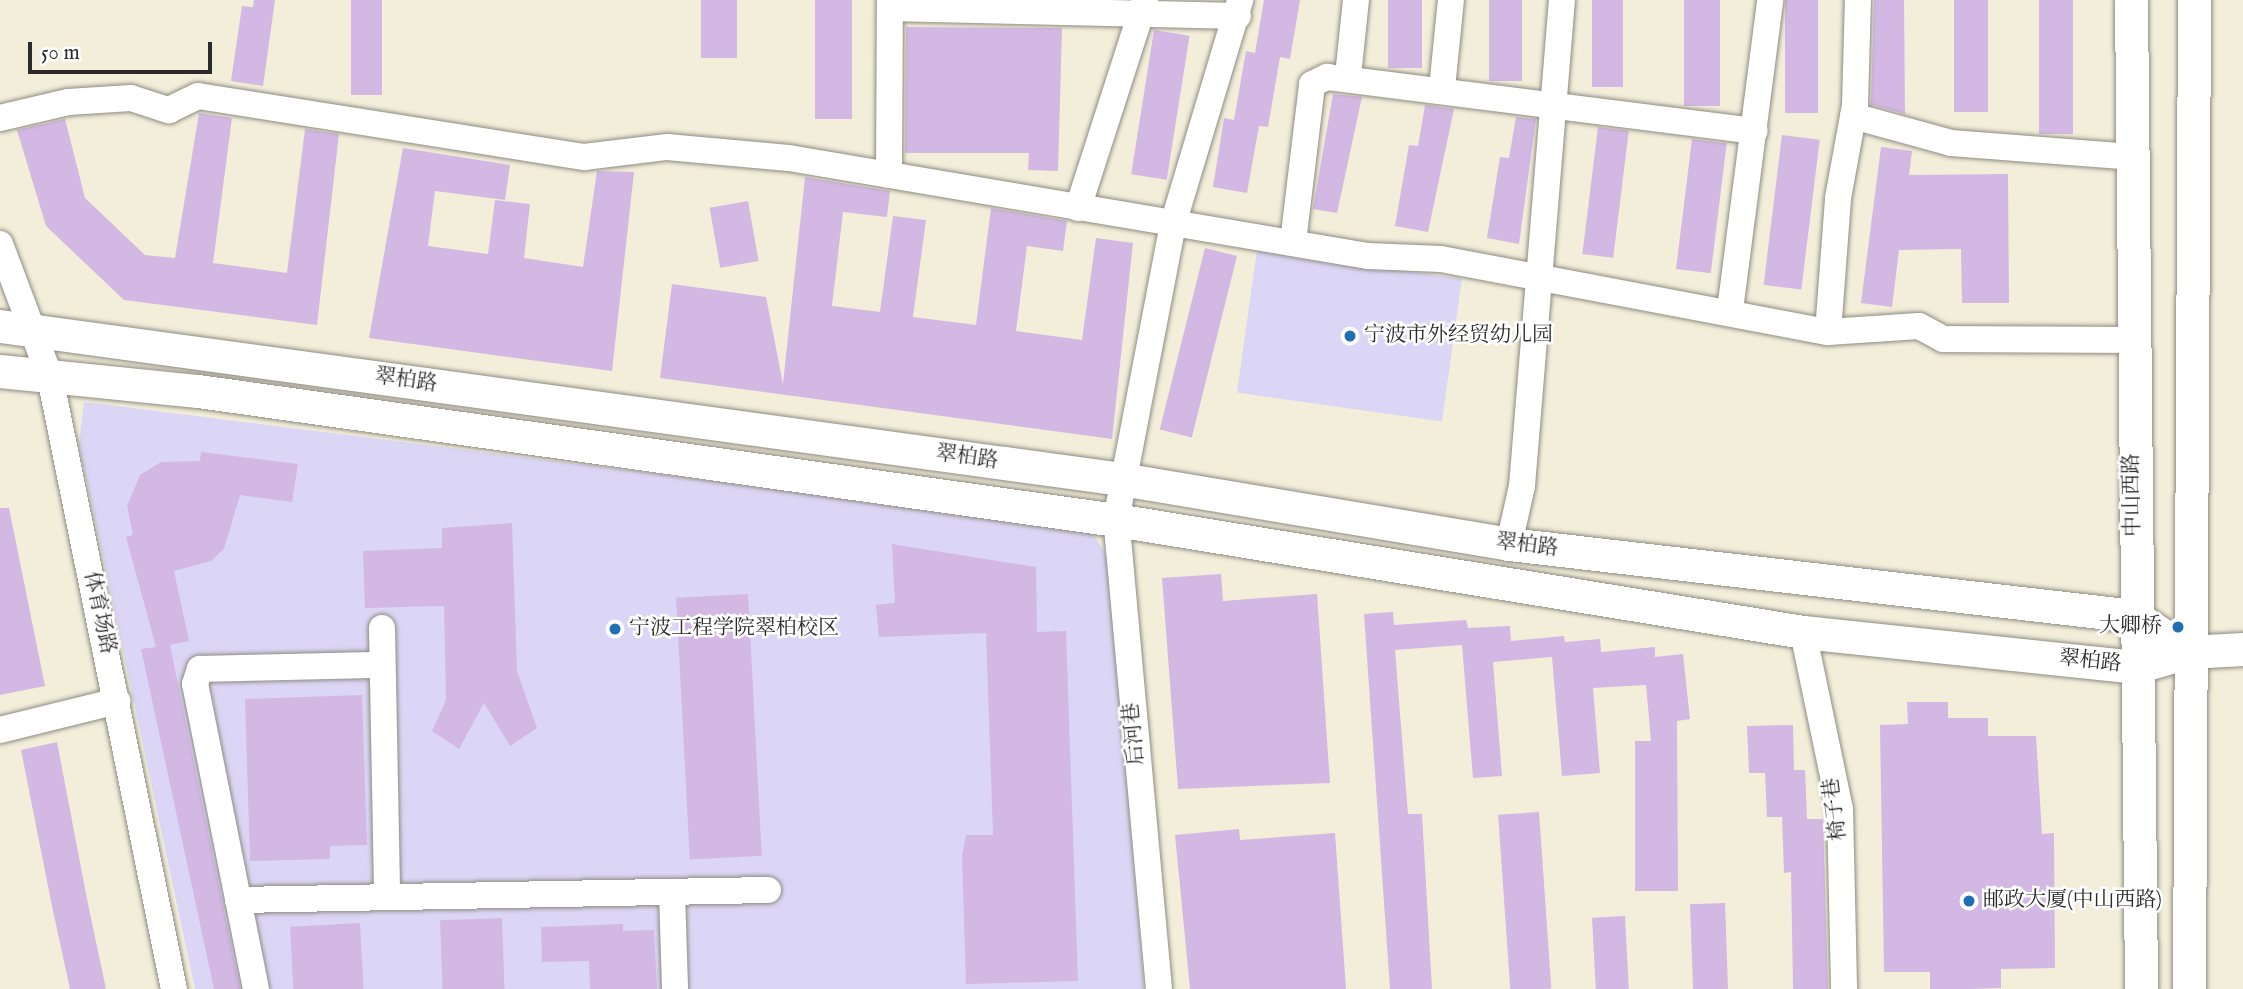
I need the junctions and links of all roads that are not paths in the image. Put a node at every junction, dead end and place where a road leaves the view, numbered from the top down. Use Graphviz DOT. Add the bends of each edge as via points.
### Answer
graph roads {
  1 [pos="1356,0"];
  2 [pos="1451,0"];
  3 [pos="1562,0"];
  4 [pos="1770,0"];
  5 [pos="1858,0"];
  6 [pos="2132,0"];
  7 [pos="2194,0"];
  8 [pos="890,4"];
  9 [pos="1144,7"];
  10 [pos="1239,8"];
  11 [pos="1348,76"];
  12 [pos="1442,88"];
  13 [pos="1553,102"];
  14 [pos="1853,116"];
  15 [pos="0,118"];
  16 [pos="1755,131"];
  17 [pos="2131,157"];
  18 [pos="889,175"];
  19 [pos="1078,208"];
  20 [pos="1173,224"];
  21 [pos="1293,242"];
  22 [pos="0,244"];
  23 [pos="1538,281"];
  24 [pos="1730,310"];
  25 [pos="16,328"];
  26 [pos="1828,332"];
  27 [pos="2131,340"];
  28 [pos="0,371"];
  29 [pos="50,377"];
  30 [pos="1121,479"];
  31 [pos="1116,520"];
  32 [pos="1509,544"];
  33 [pos="2134,616"];
  34 [pos="382,628"];
  35 [pos="1803,632"];
  36 [pos="2238,650"];
  37 [pos="2188,652"];
  38 [pos="382,665"];
  39 [pos="2135,667"];
  40 [pos="117,702"];
  41 [pos="0,730"];
  42 [pos="768,890"];
  43 [pos="672,892"];
  44 [pos="387,897"];
  45 [pos="238,900"];
  46 [pos="174,989"];
  47 [pos="256,989"];
  48 [pos="675,989"];
  49 [pos="1159,989"];
  50 [pos="1844,989"];
  51 [pos="2141,989"];
  52 [pos="2189,989"];
  1 -- 11 [label="street"];
  2 -- 12 [label="street"];
  3 -- 13 [label="street"];
  4 -- 16 [label="street"];
  5 -- 14 [label="street"];
  6 -- 17 [label="main road, 中山西路"];
  7 -- 37 [label="main road"];
  8 -- 9 [label="street"];
  8 -- 18 [label="street"];
  9 -- 10 [label="street"];
  9 -- 19 [label="street"];
  10 -- 20 [label="street, 后河巷"];
  11 -- 12 [label="street"];
  11 -- 21 [label="street" via="1312,84"];
  12 -- 13 [label="street"];
  13 -- 16 [label="street"];
  13 -- 23 [label="street"];
  14 -- 17 [label="street" via="1951,143"];
  14 -- 26 [label="street" via="1838,198"];
  15 -- 18 [label="street" via="68,102 118,99 169,110 198,96 584,157 667,147"];
  16 -- 24 [label="street"];
  17 -- 27 [label="main road, 中山西路"];
  18 -- 19 [label="street"];
  19 -- 20 [label="street"];
  20 -- 21 [label="street"];
  20 -- 30 [label="street, 后河巷"];
  21 -- 23 [label="street" via="1368,256 1441,259"];
  22 -- 25 [label="street, 体育场路"];
  23 -- 24 [label="street"];
  23 -- 32 [label="street" via="1522,486"];
  24 -- 26 [label="street"];
  25 -- 29 [label="street, 体育场路"];
  25 -- 30 [label="main road, 翠柏路"];
  26 -- 27 [label="street" via="1919,326 1942,340"];
  27 -- 33 [label="main road, 中山西路"];
  28 -- 29 [label="main road, 翠柏路"];
  29 -- 31 [label="main road, 翠柏路" via="198,391"];
  29 -- 40 [label="street, 体育场路"];
  30 -- 31 [label="street, 后河巷"];
  30 -- 32 [label="main road, 翠柏路"];
  31 -- 35 [label="main road, 翠柏路"];
  31 -- 49 [label="street, 后河巷"];
  32 -- 33 [label="main road, 翠柏路"];
  33 -- 37 [label="main road, 翠柏路"];
  33 -- 39 [label="main road, 中山西路"];
  34 -- 38 [label="street"];
  35 -- 39 [label="main road, 翠柏路"];
  35 -- 50 [label="street, 椅子巷" via="1840,809"];
  36 -- 37 [label="main road"];
  37 -- 39 [label="main road, 翠柏路"];
  37 -- 52 [label="main road"];
  38 -- 44 [label="street"];
  38 -- 45 [label="street" via="200,669 195,684"];
  39 -- 51 [label="main road, 中山西路"];
  40 -- 41 [label="street"];
  40 -- 46 [label="street, 体育场路"];
  42 -- 43 [label="street"];
  43 -- 44 [label="street"];
  43 -- 48 [label="street"];
  44 -- 45 [label="street"];
  45 -- 47 [label="street"];
}
